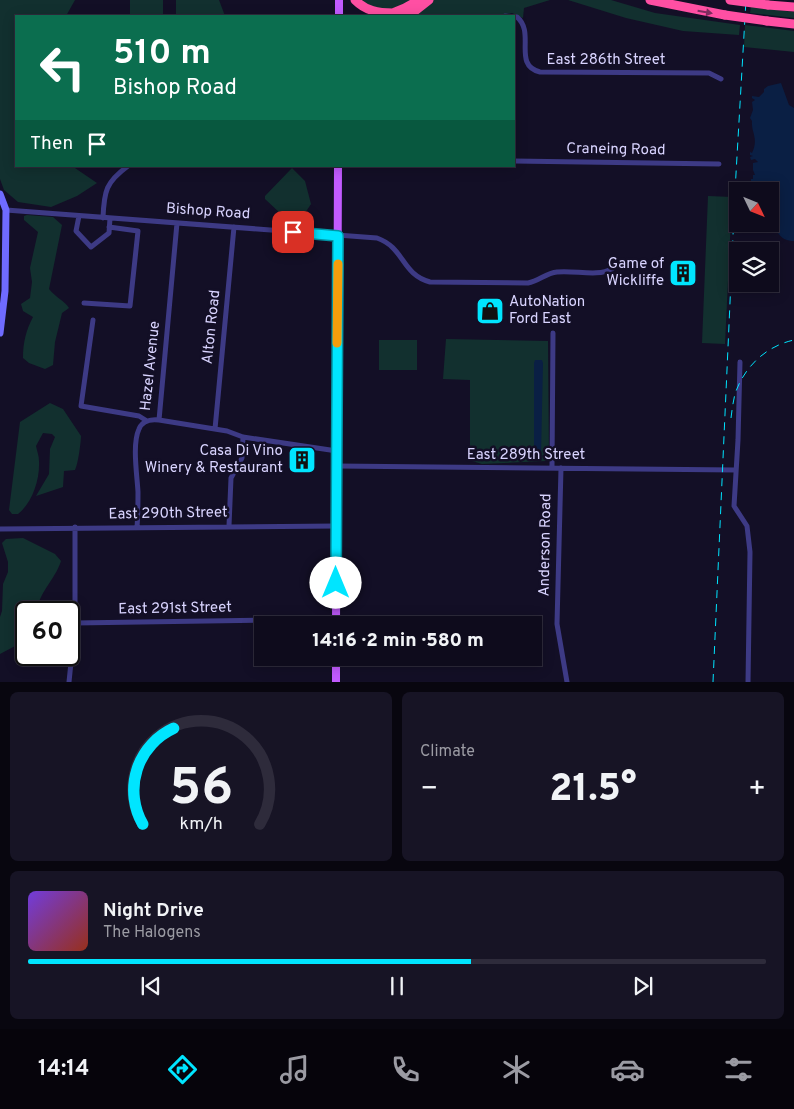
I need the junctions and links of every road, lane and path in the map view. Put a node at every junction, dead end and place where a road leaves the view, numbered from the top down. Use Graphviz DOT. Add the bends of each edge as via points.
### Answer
graph roads {
  1 [pos="338,0"];
  2 [pos="355,0"];
  3 [pos="419,0"];
  4 [pos="429,0"];
  5 [pos="650,0"];
  6 [pos="730,0"];
  7 [pos="794,7"];
  8 [pos="393,13"];
  9 [pos="339,15"];
  10 [pos="386,15"];
  11 [pos="405,15"];
  12 [pos="515,16"];
  13 [pos="794,24"];
  14 [pos="721,79"];
  15 [pos="515,161"];
  16 [pos="719,164"];
  17 [pos="127,167"];
  18 [pos="338,167"];
  19 [pos="0,194"];
  20 [pos="6,210"];
  21 [pos="79,216"];
  22 [pos="103,218"];
  23 [pos="110,218"];
  24 [pos="139,220"];
  25 [pos="177,223"];
  26 [pos="109,227"];
  27 [pos="234,227"];
  28 [pos="138,230"];
  29 [pos="338,236"];
  30 [pos="612,268"];
  31 [pos="84,303"];
  32 [pos="93,320"];
  33 [pos="0,333"];
  34 [pos="553,333"];
  35 [pos="740,362"];
  36 [pos="159,420"];
  37 [pos="147,422"];
  38 [pos="215,428"];
  39 [pos="243,438"];
  40 [pos="337,450"];
  41 [pos="337,466"];
  42 [pos="552,468"];
  43 [pos="560,468"];
  44 [pos="736,470"];
  45 [pos="229,526"];
  46 [pos="336,526"];
  47 [pos="75,527"];
  48 [pos="137,527"];
  49 [pos="0,529"];
  50 [pos="76,601"];
  51 [pos="336,616"];
  52 [pos="254,623"];
  53 [pos="80,624"];
  54 [pos="70,666"];
  55 [pos="336,666"];
  56 [pos="68,682"];
  57 [pos="336,682"];
  58 [pos="567,682"];
  59 [pos="748,682"];
  1 -- 9 [label="main road"];
  2 -- 8 [label="highway" via="373,11"];
  3 -- 8 [label="highway"];
  4 -- 11 [label="highway"];
  5 -- 13 [label="highway, one-way, bridge"];
  6 -- 7 [label="highway, bridge"];
  8 -- 10 [label="highway"];
  12 -- 14 [label="street, East 286th Street" via="524,25 526,62 534,71 709,73"];
  15 -- 16 [label="street, Craneing Road"];
  17 -- 22 [label="street" via="115,175 107,187"];
  18 -- 29 [label="main road"];
  19 -- 20 [label="main road"];
  20 -- 21 [label="street, Bishop Road"];
  20 -- 33 [label="main road" via="5,291"];
  21 -- 22 [label="street, Bishop Road"];
  21 -- 26 [label="street" via="76,230 91,248 109,233"];
  22 -- 23 [label="street, Bishop Road"];
  23 -- 24 [label="street, Bishop Road"];
  23 -- 26 [label="street"];
  24 -- 25 [label="street, Bishop Road"];
  24 -- 28 [label="street"];
  25 -- 27 [label="street, Bishop Road"];
  25 -- 36 [label="street, Hazel Avenue"];
  26 -- 28 [label="street"];
  27 -- 29 [label="street, Bishop Road"];
  27 -- 38 [label="street, Alton Road"];
  28 -- 31 [label="street" via="130,306"];
  29 -- 30 [label="street, Bishop Road" via="384,240 395,248 410,271 430,282 528,283 556,272 604,273"];
  29 -- 40 [label="main road"];
  32 -- 37 [label="street" via="81,406 139,416"];
  34 -- 42 [label="street"];
  35 -- 44 [label="street"];
  36 -- 37 [label="street, Hazel Avenue"];
  36 -- 38 [label="street"];
  37 -- 48 [label="street, Hazel Avenue" via="142,423 138,430 136,442"];
  38 -- 39 [label="street"];
  39 -- 40 [label="street"];
  39 -- 45 [label="street" via="242,458 231,478"];
  40 -- 41 [label="main road"];
  41 -- 42 [label="street, East 289th Street"];
  41 -- 46 [label="main road"];
  42 -- 43 [label="street, East 289th Street"];
  43 -- 44 [label="street, East 289th Street"];
  43 -- 58 [label="street, Anderson Road" via="557,624"];
  44 -- 59 [label="street" via="734,506 747,526 750,552"];
  45 -- 46 [label="street, East 290th Street"];
  45 -- 48 [label="street, East 290th Street"];
  46 -- 51 [label="main road"];
  47 -- 48 [label="street, East 290th Street"];
  47 -- 49 [label="street, East 290th Street"];
  47 -- 50 [label="street"];
  52 -- 53 [label="street, East 291st Street"];
  54 -- 56 [label="street"];
  55 -- 57 [label="main road"];
}
